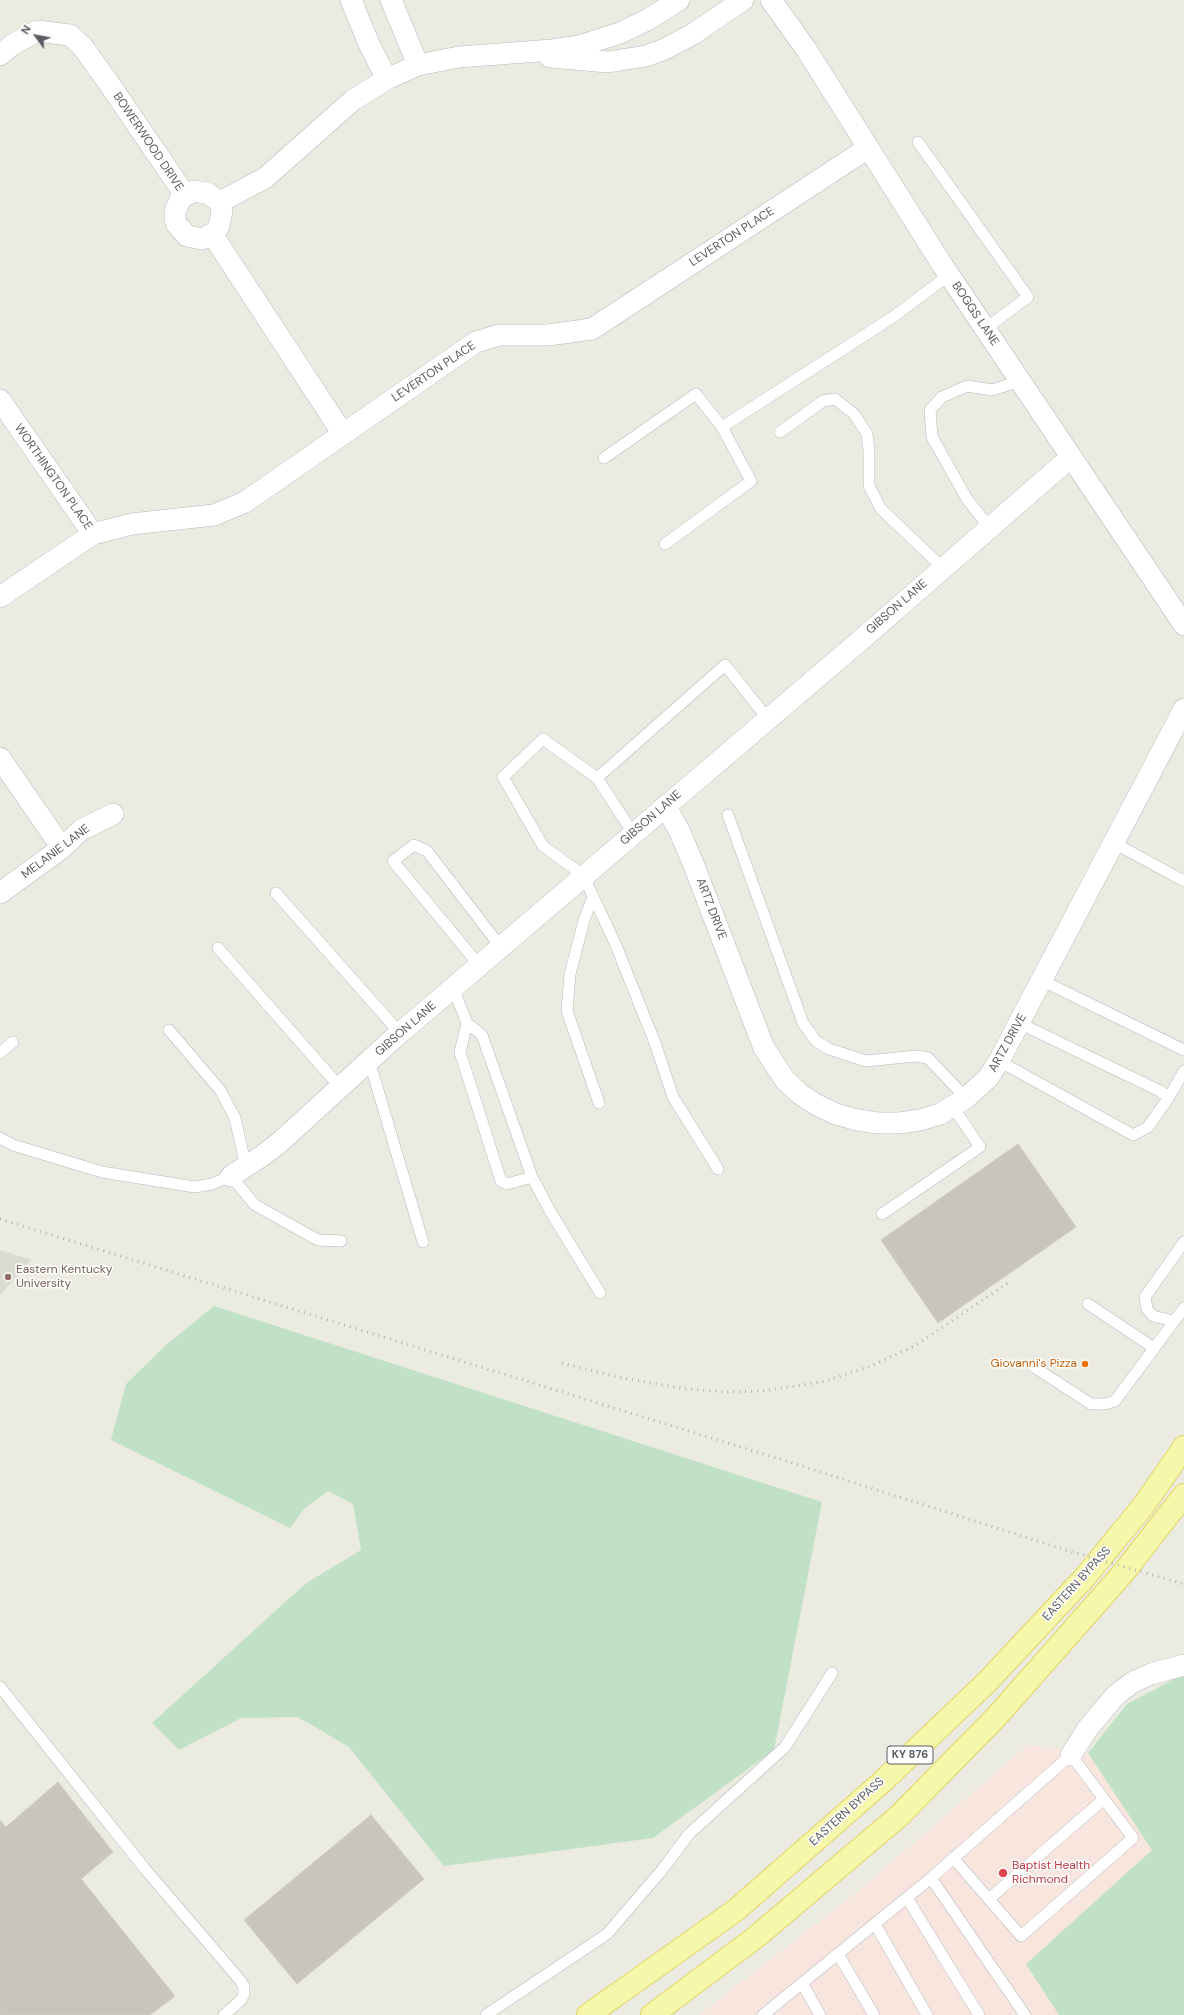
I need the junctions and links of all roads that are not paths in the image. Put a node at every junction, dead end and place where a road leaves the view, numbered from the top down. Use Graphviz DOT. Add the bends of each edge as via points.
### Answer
graph roads {
  1 [pos="350,0"];
  2 [pos="391,0"];
  3 [pos="679,0"];
  4 [pos="744,0"];
  5 [pos="771,0"];
  6 [pos="532,52"];
  7 [pos="0,55"];
  8 [pos="418,65"];
  9 [pos="387,80"];
  10 [pos="918,142"];
  11 [pos="868,148"];
  12 [pos="185,195"];
  13 [pos="220,202"];
  14 [pos="212,234"];
  15 [pos="949,275"];
  16 [pos="985,329"];
  17 [pos="1020,381"];
  18 [pos="0,400"];
  19 [pos="722,427"];
  20 [pos="780,432"];
  21 [pos="343,434"];
  22 [pos="1071,457"];
  23 [pos="604,458"];
  24 [pos="989,527"];
  25 [pos="93,534"];
  26 [pos="665,544"];
  27 [pos="942,567"];
  28 [pos="0,597"];
  29 [pos="1184,624"];
  30 [pos="1184,709"];
  31 [pos="768,718"];
  32 [pos="0,758"];
  33 [pos="597,778"];
  34 [pos="665,806"];
  35 [pos="113,814"];
  36 [pos="728,815"];
  37 [pos="633,833"];
  38 [pos="1114,843"];
  39 [pos="62,848"];
  40 [pos="583,875"];
  41 [pos="1184,881"];
  42 [pos="0,893"];
  43 [pos="276,893"];
  44 [pos="593,897"];
  45 [pos="500,946"];
  46 [pos="218,948"];
  47 [pos="479,965"];
  48 [pos="1041,980"];
  49 [pos="453,988"];
  50 [pos="467,1023"];
  51 [pos="1019,1023"];
  52 [pos="169,1030"];
  53 [pos="400,1033"];
  54 [pos="13,1042"];
  55 [pos="1184,1050"];
  56 [pos="0,1053"];
  57 [pos="369,1060"];
  58 [pos="999,1061"];
  59 [pos="1184,1071"];
  60 [pos="339,1086"];
  61 [pos="1169,1097"];
  62 [pos="599,1103"];
  63 [pos="959,1103"];
  64 [pos="0,1138"];
  65 [pos="718,1169"];
  66 [pos="238,1171"];
  67 [pos="532,1177"];
  68 [pos="882,1214"];
  69 [pos="341,1241"];
  70 [pos="423,1242"];
  71 [pos="1184,1242"];
  72 [pos="600,1293"];
  73 [pos="1088,1304"];
  74 [pos="1184,1308"];
  75 [pos="1174,1321"];
  76 [pos="1154,1348"];
  77 [pos="1034,1367"];
  78 [pos="1184,1447"];
  79 [pos="1184,1495"];
  80 [pos="1184,1665"];
  81 [pos="832,1673"];
  82 [pos="0,1686"];
  83 [pos="1071,1755"];
  84 [pos="1104,1799"];
  85 [pos="953,1858"];
  86 [pos="930,1878"];
  87 [pos="907,1898"];
  88 [pos="989,1899"];
  89 [pos="875,1924"];
  90 [pos="838,1954"];
  91 [pos="802,1983"];
  92 [pos="224,2015"];
  93 [pos="486,2015"];
  94 [pos="588,2015"];
  95 [pos="652,2015"];
  96 [pos="763,2015"];
  97 [pos="820,2015"];
  98 [pos="874,2015"];
  99 [pos="927,2015"];
  100 [pos="979,2015"];
  101 [pos="1025,2015"];
  1 -- 9 [label="street" via="368,44"];
  2 -- 8 [label="street"];
  3 -- 6 [label="street" via="647,20 613,36 579,46"];
  4 -- 6 [label="street" via="693,34 646,56 608,62 543,56"];
  5 -- 11 [label="street, BOGGS LANE" via="806,49"];
  6 -- 8 [label="street" via="459,57"];
  7 -- 12 [label="street, BOWERWOOD DRIVE" via="37,31 70,35 82,46 108,82"];
  8 -- 9 [label="street"];
  9 -- 13 [label="street" via="353,100 265,178"];
  10 -- 16 [label="lane" via="1028,298"];
  11 -- 15 [label="street, BOGGS LANE"];
  11 -- 21 [label="street, LEVERTON PLACE" via="592,329 548,335 499,335 476,342"];
  12 -- 13 [label="street, BOWERWOOD DRIVE" via="200,191"];
  12 -- 14 [label="street" via="174,211 177,226 194,239 202,239"];
  13 -- 14 [label="street" via="222,218"];
  14 -- 21 [label="street"];
  15 -- 16 [label="street, BOGGS LANE"];
  15 -- 19 [label="lane" via="893,317"];
  16 -- 17 [label="street, BOGGS LANE"];
  17 -- 22 [label="street, BOGGS LANE"];
  17 -- 24 [label="lane" via="992,390 967,386 942,397 930,410 932,437 967,499"];
  18 -- 25 [label="street, WORTHINGTON PLACE"];
  19 -- 23 [label="lane" via="696,394"];
  19 -- 26 [label="lane" via="751,481"];
  20 -- 27 [label="lane" via="822,401 835,399 854,414 866,434 869,450 869,486 881,509"];
  21 -- 25 [label="street, LEVERTON PLACE" via="245,502 214,515 132,524"];
  22 -- 24 [label="street, GIBSON LANE"];
  22 -- 29 [label="street, BOGGS LANE"];
  24 -- 27 [label="street, GIBSON LANE"];
  25 -- 28 [label="street, LEVERTON PLACE"];
  27 -- 31 [label="street, GIBSON LANE"];
  30 -- 38 [label="street, ARTZ DRIVE"];
  31 -- 33 [label="lane" via="725,665"];
  31 -- 34 [label="street, GIBSON LANE"];
  32 -- 39 [label="street"];
  33 -- 37 [label="lane"];
  33 -- 40 [label="lane" via="543,738 503,777 543,846"];
  34 -- 37 [label="street, GIBSON LANE"];
  34 -- 63 [label="street, ARTZ DRIVE" via="693,863 759,1036 773,1064 785,1080 816,1105 836,1114 878,1123 920,1120"];
  35 -- 39 [label="street, MELANIE LANE" via="81,830"];
  36 -- 63 [label="lane" via="803,1023 816,1040 829,1049 866,1061 916,1056 928,1058"];
  37 -- 40 [label="street, GIBSON LANE"];
  38 -- 41 [label="lane"];
  38 -- 48 [label="street, ARTZ DRIVE"];
  39 -- 42 [label="street, MELANIE LANE"];
  40 -- 44 [label="lane"];
  40 -- 45 [label="street, GIBSON LANE"];
  43 -- 53 [label="lane"];
  44 -- 62 [label="lane" via="584,920 570,974 567,1011"];
  44 -- 65 [label="lane" via="656,1042 673,1097"];
  45 -- 47 [label="street, GIBSON LANE"];
  45 -- 47 [label="lane" via="427,851 414,845 393,861"];
  46 -- 60 [label="lane"];
  47 -- 49 [label="street, GIBSON LANE"];
  48 -- 51 [label="street, ARTZ DRIVE"];
  48 -- 55 [label="lane"];
  49 -- 50 [label="lane"];
  49 -- 53 [label="street, GIBSON LANE"];
  50 -- 67 [label="lane" via="482,1035"];
  50 -- 67 [label="lane" via="460,1052 501,1181 507,1184"];
  51 -- 58 [label="street, ARTZ DRIVE"];
  51 -- 61 [label="lane"];
  52 -- 66 [label="lane" via="220,1090 236,1118"];
  53 -- 57 [label="street, GIBSON LANE"];
  54 -- 56 [label="lane"];
  57 -- 60 [label="street, GIBSON LANE"];
  57 -- 70 [label="lane"];
  58 -- 61 [label="lane" via="1133,1135 1148,1127"];
  58 -- 63 [label="street, ARTZ DRIVE" via="988,1078"];
  59 -- 61 [label="lane"];
  60 -- 66 [label="street, GIBSON LANE" via="279,1142"];
  63 -- 68 [label="lane" via="980,1148"];
  64 -- 66 [label="lane" via="13,1145 109,1173 195,1187 212,1184"];
  66 -- 69 [label="lane" via="255,1205 318,1240"];
  67 -- 72 [label="lane"];
  71 -- 75 [label="lane" via="1145,1297 1147,1309 1153,1316"];
  73 -- 76 [label="lane"];
  74 -- 75 [label="lane"];
  75 -- 76 [label="lane"];
  76 -- 77 [label="lane" via="1115,1401 1104,1404 1091,1404"];
  78 -- 94 [label="main road, EASTERN BYPASS / KY 876" via="1144,1505 1085,1577 987,1682 882,1782 736,1910"];
  79 -- 95 [label="main road, KY 876" via="1124,1572 998,1715 898,1816 756,1937"];
  80 -- 83 [label="street" via="1151,1674 1133,1682 1116,1695"];
  81 -- 93 [label="lane" via="785,1747 689,1834 607,1934"];
  82 -- 92 [label="lane" via="145,1869 240,1980 244,1994"];
  83 -- 84 [label="lane"];
  83 -- 85 [label="lane"];
  84 -- 88 [label="lane"];
  84 -- 88 [label="lane" via="1133,1838 1021,1936"];
  85 -- 86 [label="lane"];
  85 -- 88 [label="lane"];
  86 -- 87 [label="lane"];
  86 -- 101 [label="lane"];
  87 -- 89 [label="lane"];
  87 -- 100 [label="lane"];
  89 -- 90 [label="lane"];
  89 -- 99 [label="lane"];
  90 -- 91 [label="lane"];
  90 -- 98 [label="lane"];
  91 -- 96 [label="lane"];
  91 -- 97 [label="lane"];
}
